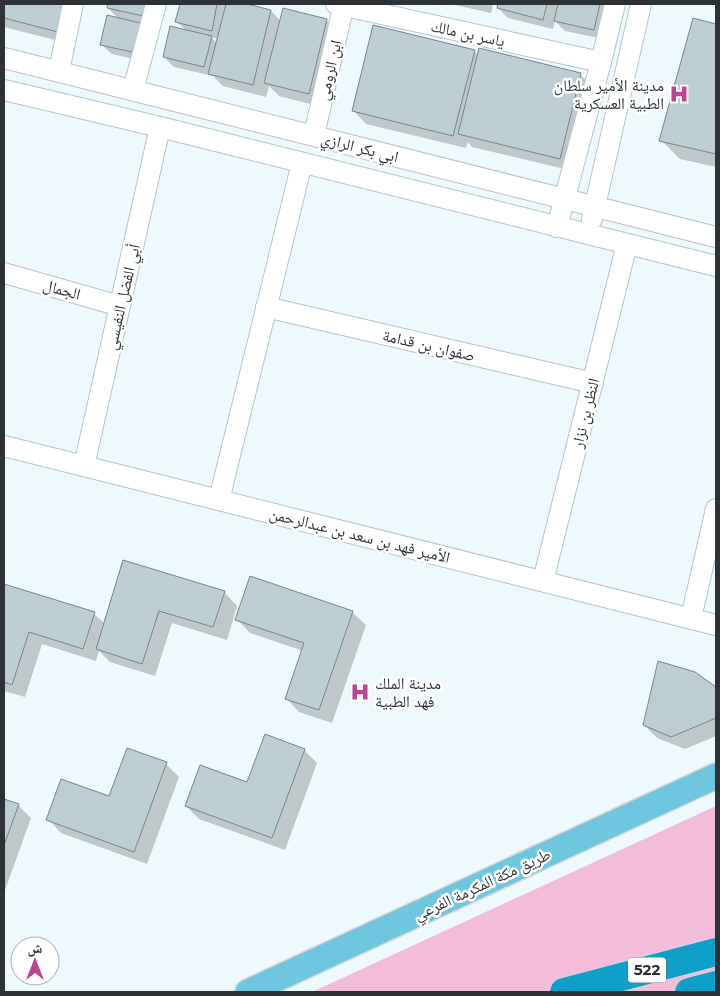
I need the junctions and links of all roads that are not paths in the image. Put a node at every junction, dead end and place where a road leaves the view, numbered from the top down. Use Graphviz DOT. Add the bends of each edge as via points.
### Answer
graph roads {
  1 [pos="73,4"];
  2 [pos="156,4"];
  3 [pos="341,4"];
  4 [pos="615,4"];
  5 [pos="639,12"];
  6 [pos="4,58"];
  7 [pos="601,62"];
  8 [pos="59,71"];
  9 [pos="4,90"];
  10 [pos="133,90"];
  11 [pos="160,127"];
  12 [pos="314,136"];
  13 [pos="302,163"];
  14 [pos="564,198"];
  15 [pos="595,206"];
  16 [pos="557,227"];
  17 [pos="588,234"];
  18 [pos="716,237"];
  19 [pos="628,244"];
  20 [pos="716,266"];
  21 [pos="4,273"];
  22 [pos="120,306"];
  23 [pos="266,307"];
  24 [pos="593,383"];
  25 [pos="4,446"];
  26 [pos="84,466"];
  27 [pos="219,500"];
  28 [pos="716,508"];
  29 [pos="543,581"];
  30 [pos="691,618"];
  31 [pos="716,625"];
  32 [pos="716,776"];
  33 [pos="716,952"];
  34 [pos="716,986"];
  35 [pos="568,991"];
  36 [pos="248,992"];
  37 [pos="689,992"];
  1 -- 8 [label="street"];
  2 -- 10 [label="street"];
  3 -- 7 [label="street, ياسر بن مالك"];
  3 -- 12 [label="street, ابن الرومي"];
  4 -- 7 [label="street"];
  5 -- 15 [label="street"];
  6 -- 8 [label="street, ابي بكر الرازي"];
  7 -- 14 [label="street"];
  8 -- 10 [label="street, ابي بكر الرازي"];
  9 -- 11 [label="street, ابي بكر الرازي"];
  10 -- 12 [label="street, ابي بكر الرازي"];
  11 -- 13 [label="street, ابي بكر الرازي"];
  11 -- 22 [label="street, أبي الفضل النفيسي"];
  12 -- 14 [label="street, ابي بكر الرازي"];
  13 -- 16 [label="street, ابي بكر الرازي"];
  13 -- 23 [label="street"];
  14 -- 15 [label="street, ابي بكر الرازي"];
  14 -- 16 [label="street"];
  15 -- 17 [label="street"];
  15 -- 18 [label="street, ابي بكر الرازي"];
  16 -- 17 [label="street, ابي بكر الرازي"];
  17 -- 19 [label="street, ابي بكر الرازي"];
  19 -- 20 [label="street, ابي بكر الرازي"];
  19 -- 24 [label="street, النظر بن نزار"];
  21 -- 22 [label="street, الجمال"];
  22 -- 26 [label="street, أبي الفضل النفيسي"];
  23 -- 24 [label="street, صفوان بن قدامة"];
  23 -- 27 [label="street"];
  24 -- 29 [label="street, النظر بن نزار"];
  25 -- 26 [label="street, الأمير فهد بن سعد بن عبدالرحمن"];
  26 -- 27 [label="street, الأمير فهد بن سعد بن عبدالرحمن"];
  27 -- 29 [label="street, الأمير فهد بن سعد بن عبدالرحمن"];
  28 -- 30 [label="street"];
  29 -- 30 [label="street, الأمير فهد بن سعد بن عبدالرحمن"];
  30 -- 31 [label="street, الأمير فهد بن سعد بن عبدالرحمن"];
  32 -- 36 [label="main road, طريق مكة المكرمة الفرعي"];
  33 -- 35 [label="highway, 522"];
  34 -- 37 [label="highway"];
}
